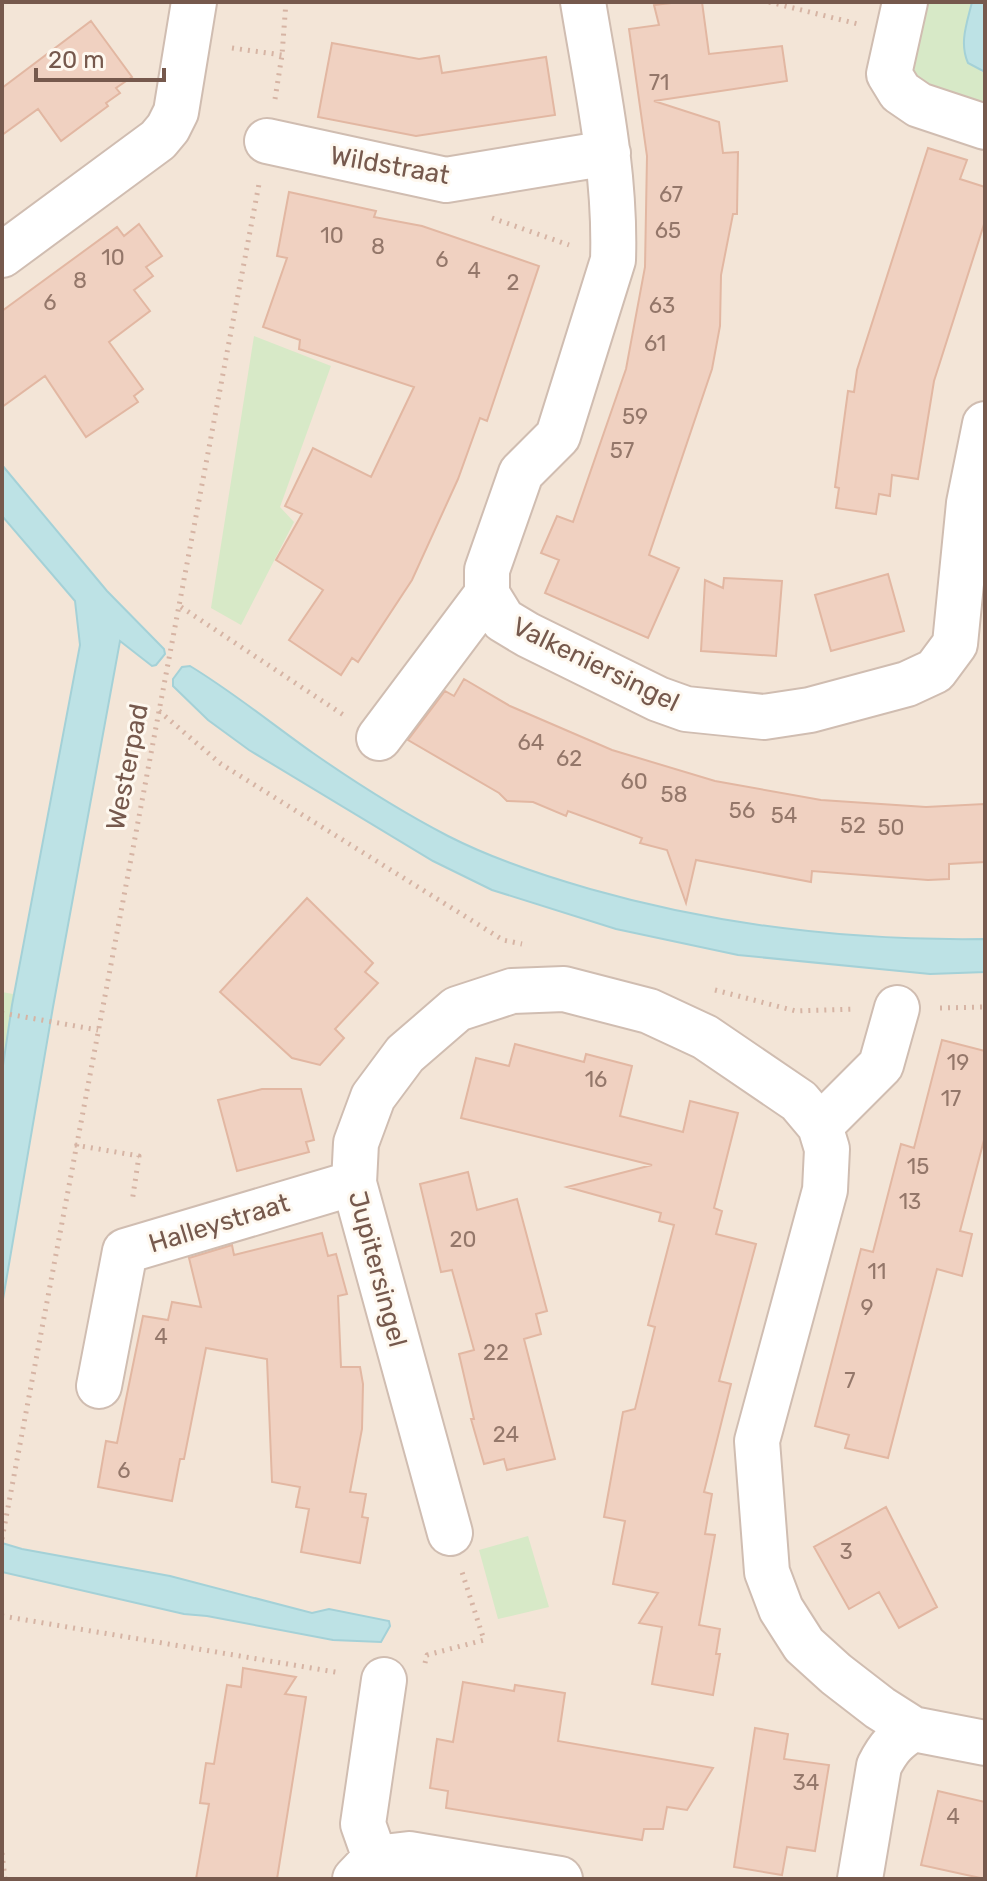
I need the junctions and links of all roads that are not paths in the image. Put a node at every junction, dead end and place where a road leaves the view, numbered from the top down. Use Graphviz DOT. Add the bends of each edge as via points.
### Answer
graph roads {
  1 [pos="194,2"];
  2 [pos="583,2"];
  3 [pos="901,17"];
  4 [pos="985,127"];
  5 [pos="267,141"];
  6 [pos="608,153"];
  7 [pos="2,255"];
  8 [pos="985,424"];
  9 [pos="487,594"];
  10 [pos="379,738"];
  11 [pos="897,1008"];
  12 [pos="820,1126"];
  13 [pos="354,1183"];
  14 [pos="99,1386"];
  15 [pos="450,1533"];
  16 [pos="384,1680"];
  17 [pos="913,1729"];
  18 [pos="985,1743"];
  19 [pos="365,1868"];
  20 [pos="560,1879"];
  21 [pos="860,1879"];
  1 -- 7 [label="street" via="176,112 168,128"];
  2 -- 6 [label="street, Valkeniersingel"];
  3 -- 4 [label="street" via="889,74 900,92 919,105"];
  5 -- 6 [label="street, Wildstraat" via="446,180"];
  6 -- 9 [label="street, Valkeniersingel" via="613,260 558,436 521,473 487,570"];
  8 -- 9 [label="street, Valkeniersingel" via="969,503 955,644 935,671 907,684 764,717 686,709 528,635 503,620"];
  9 -- 10 [label="street, Valkeniersingel"];
  11 -- 12 [label="street" via="881,1065"];
  12 -- 13 [label="street, Jupitersingel" via="799,1101 705,1037 649,1011 564,989 512,991 457,1009 405,1054 373,1097 356,1143"];
  12 -- 17 [label="street" via="827,1149 825,1190 757,1441 767,1572 781,1609 804,1645"];
  13 -- 14 [label="street, Halleystraat" via="125,1251"];
  13 -- 15 [label="street, Jupitersingel"];
  16 -- 19 [label="street" via="363,1824"];
  17 -- 18 [label="street"];
  17 -- 21 [label="street" via="886,1751 879,1766"];
  19 -- 20 [label="street" via="409,1854"];
}
